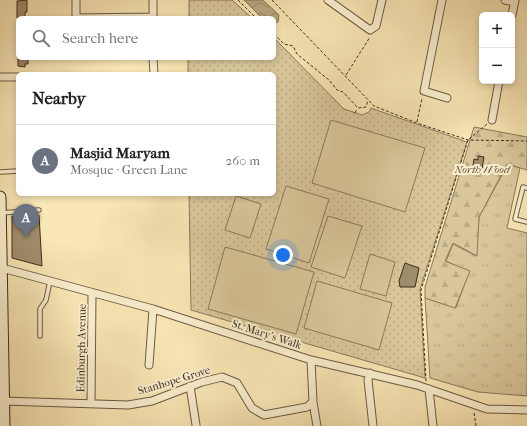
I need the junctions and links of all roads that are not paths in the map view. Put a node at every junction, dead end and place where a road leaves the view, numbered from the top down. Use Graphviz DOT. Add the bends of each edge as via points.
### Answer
graph roads {
  1 [pos="76,0"];
  2 [pos="153,0"];
  3 [pos="328,0"];
  4 [pos="382,0"];
  5 [pos="442,0"];
  6 [pos="505,0"];
  7 [pos="515,1"];
  8 [pos="513,12"];
  9 [pos="76,16"];
  10 [pos="153,16"];
  11 [pos="153,60"];
  12 [pos="154,72"];
  13 [pos="0,77"];
  14 [pos="16,77"];
  15 [pos="498,84"];
  16 [pos="447,98"];
  17 [pos="492,120"];
  18 [pos="16,171"];
  19 [pos="0,172"];
  20 [pos="527,188"];
  21 [pos="0,197"];
  22 [pos="39,210"];
  23 [pos="0,213"];
  24 [pos="527,222"];
  25 [pos="1,256"];
  26 [pos="2,268"];
  27 [pos="50,281"];
  28 [pos="92,293"];
  29 [pos="153,309"];
  30 [pos="40,336"];
  31 [pos="311,360"];
  32 [pos="149,365"];
  33 [pos="370,373"];
  34 [pos="190,386"];
  35 [pos="429,389"];
  36 [pos="3,401"];
  37 [pos="313,402"];
  38 [pos="91,404"];
  39 [pos="527,410"];
  40 [pos="196,425"];
  41 [pos="4,426"];
  42 [pos="318,426"];
  43 [pos="373,426"];
  44 [pos="433,426"];
  1 -- 9 [label="street"];
  2 -- 10 [label="street"];
  3 -- 4 [label="street" via="370,30 376,26"];
  5 -- 16 [label="street" via="424,91"];
  6 -- 7 [label="street"];
  7 -- 8 [label="street"];
  11 -- 12 [label="street"];
  13 -- 14 [label="street"];
  15 -- 17 [label="street"];
  18 -- 19 [label="lane"];
  20 -- 24 [label="lane" via="522,187 515,219"];
  21 -- 23 [label="street"];
  22 -- 23 [label="lane"];
  23 -- 25 [label="street"];
  25 -- 26 [label="street"];
  26 -- 27 [label="street, St. Mary's Walk"];
  26 -- 36 [label="street"];
  27 -- 28 [label="street, St. Mary's Walk"];
  27 -- 30 [label="lane" via="46,300 40,309"];
  28 -- 29 [label="street, St. Mary's Walk"];
  28 -- 38 [label="street, Edinburgh Avenue"];
  29 -- 31 [label="street, St. Mary's Walk"];
  29 -- 32 [label="street"];
  31 -- 33 [label="street, St. Mary's Walk"];
  31 -- 37 [label="street"];
  33 -- 35 [label="street, St. Mary's Walk"];
  33 -- 43 [label="street" via="368,380"];
  34 -- 37 [label="street, Stanhope Grove" via="222,377 237,383 252,408 264,415 306,407"];
  34 -- 38 [label="street, Stanhope Grove" via="152,401 128,405"];
  34 -- 40 [label="street"];
  35 -- 39 [label="street, St. Mary's Walk" via="487,409"];
  35 -- 44 [label="street"];
  36 -- 38 [label="street, Stanhope Grove"];
  36 -- 41 [label="street"];
  37 -- 42 [label="street"];
}
